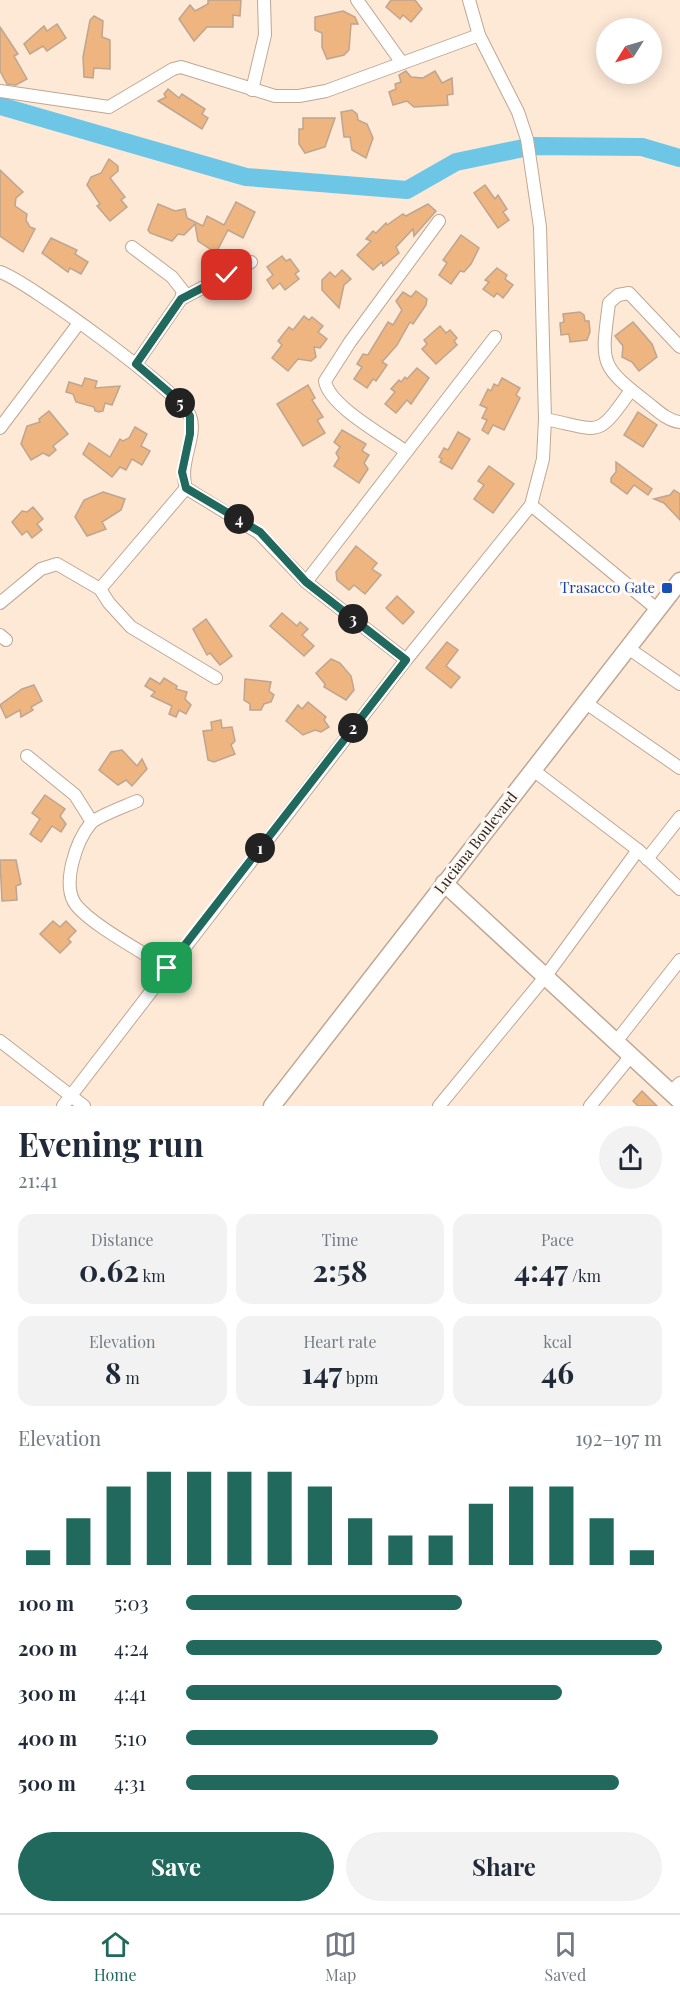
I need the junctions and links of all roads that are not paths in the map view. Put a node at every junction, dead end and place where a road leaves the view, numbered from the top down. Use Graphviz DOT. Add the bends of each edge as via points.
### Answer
graph roads {
  1 [pos="264,0"];
  2 [pos="357,0"];
  3 [pos="469,0"];
  4 [pos="479,35"];
  5 [pos="402,63"];
  6 [pos="252,90"];
  7 [pos="0,91"];
  8 [pos="439,221"];
  9 [pos="132,247"];
  10 [pos="251,262"];
  11 [pos="0,272"];
  12 [pos="181,299"];
  13 [pos="79,323"];
  14 [pos="495,337"];
  15 [pos="680,347"];
  16 [pos="136,364"];
  17 [pos="631,390"];
  18 [pos="545,419"];
  19 [pos="680,422"];
  20 [pos="0,428"];
  21 [pos="405,451"];
  22 [pos="186,488"];
  23 [pos="531,505"];
  24 [pos="306,582"];
  25 [pos="100,589"];
  26 [pos="677,591"];
  27 [pos="0,603"];
  28 [pos="658,610"];
  29 [pos="628,648"];
  30 [pos="406,660"];
  31 [pos="216,678"];
  32 [pos="680,684"];
  33 [pos="586,703"];
  34 [pos="27,756"];
  35 [pos="680,768"];
  36 [pos="533,770"];
  37 [pos="137,801"];
  38 [pos="680,817"];
  39 [pos="92,822"];
  40 [pos="643,854"];
  41 [pos="444,883"];
  42 [pos="680,890"];
  43 [pos="680,960"];
  44 [pos="167,968"];
  45 [pos="545,977"];
  46 [pos="0,1041"];
  47 [pos="615,1043"];
  48 [pos="630,1057"];
  49 [pos="677,1092"];
  50 [pos="70,1096"];
  51 [pos="63,1106"];
  52 [pos="84,1106"];
  53 [pos="272,1106"];
  54 [pos="439,1106"];
  55 [pos="590,1106"];
  1 -- 6 [label="street" via="265,35"];
  2 -- 5 [label="street"];
  3 -- 4 [label="street"];
  4 -- 5 [label="street"];
  4 -- 18 [label="street" via="518,112 531,159 540,227"];
  5 -- 6 [label="street" via="326,91 299,96 275,96"];
  6 -- 7 [label="street" via="181,67 109,107"];
  8 -- 21 [label="street" via="325,381 335,400"];
  9 -- 12 [label="street" via="180,284"];
  10 -- 12 [label="street"];
  11 -- 13 [label="street" via="22,282"];
  12 -- 16 [label="street"];
  13 -- 16 [label="street"];
  13 -- 20 [label="street"];
  14 -- 21 [label="street"];
  15 -- 17 [label="street" via="629,293 613,298 609,303 605,361"];
  16 -- 22 [label="street" via="178,400 190,416 182,472"];
  17 -- 18 [label="street" via="602,427 592,429"];
  17 -- 19 [label="street" via="667,418"];
  18 -- 23 [label="street" via="543,459"];
  21 -- 24 [label="street"];
  22 -- 24 [label="street" via="260,532"];
  22 -- 25 [label="street"];
  23 -- 28 [label="street"];
  23 -- 30 [label="street"];
  24 -- 30 [label="street"];
  25 -- 27 [label="street" via="73,571 51,564"];
  25 -- 31 [label="street" via="131,627"];
  26 -- 28 [label="street, Luciana Boulevard"];
  28 -- 29 [label="street, Luciana Boulevard"];
  29 -- 32 [label="street"];
  29 -- 33 [label="street, Luciana Boulevard"];
  30 -- 44 [label="street"];
  33 -- 35 [label="street"];
  33 -- 36 [label="street, Luciana Boulevard"];
  34 -- 39 [label="street" via="75,795"];
  36 -- 40 [label="street"];
  36 -- 41 [label="street, Luciana Boulevard"];
  37 -- 39 [label="street"];
  38 -- 40 [label="street"];
  39 -- 44 [label="street" via="74,857 69,877 73,899 89,916"];
  40 -- 42 [label="street"];
  40 -- 45 [label="street"];
  41 -- 45 [label="street"];
  41 -- 53 [label="street, Luciana Boulevard"];
  43 -- 47 [label="street"];
  44 -- 50 [label="street"];
  45 -- 47 [label="street"];
  45 -- 54 [label="street"];
  46 -- 50 [label="street"];
  47 -- 48 [label="street"];
  48 -- 49 [label="street"];
  48 -- 55 [label="street"];
  50 -- 51 [label="street"];
  50 -- 52 [label="street"];
}
